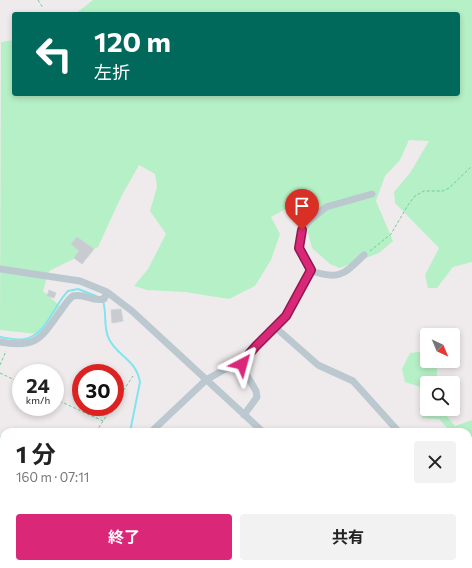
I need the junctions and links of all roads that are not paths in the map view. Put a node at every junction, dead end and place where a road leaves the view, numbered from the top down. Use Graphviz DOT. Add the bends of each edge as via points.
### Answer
graph roads {
  1 [pos="372,194"];
  2 [pos="364,255"];
  3 [pos="0,269"];
  4 [pos="311,270"];
  5 [pos="107,292"];
  6 [pos="275,327"];
  7 [pos="0,342"];
  8 [pos="246,361"];
  9 [pos="206,380"];
  10 [pos="244,415"];
  11 [pos="155,428"];
  12 [pos="258,428"];
  13 [pos="396,428"];
  1 -- 4 [label="street" via="326,207 309,221 302,230 299,248"];
  2 -- 4 [label="street" via="338,276 328,276"];
  3 -- 5 [label="street" via="80,281"];
  4 -- 6 [label="street" via="292,307"];
  5 -- 7 [label="street" via="101,300 79,294 74,296 39,338 22,345"];
  5 -- 9 [label="street" via="132,311"];
  6 -- 8 [label="street" via="249,354"];
  6 -- 13 [label="street" via="318,365 353,381"];
  8 -- 9 [label="street"];
  8 -- 10 [label="street" via="245,372 257,397"];
  9 -- 10 [label="street"];
  9 -- 11 [label="street"];
  10 -- 12 [label="street"];
}
